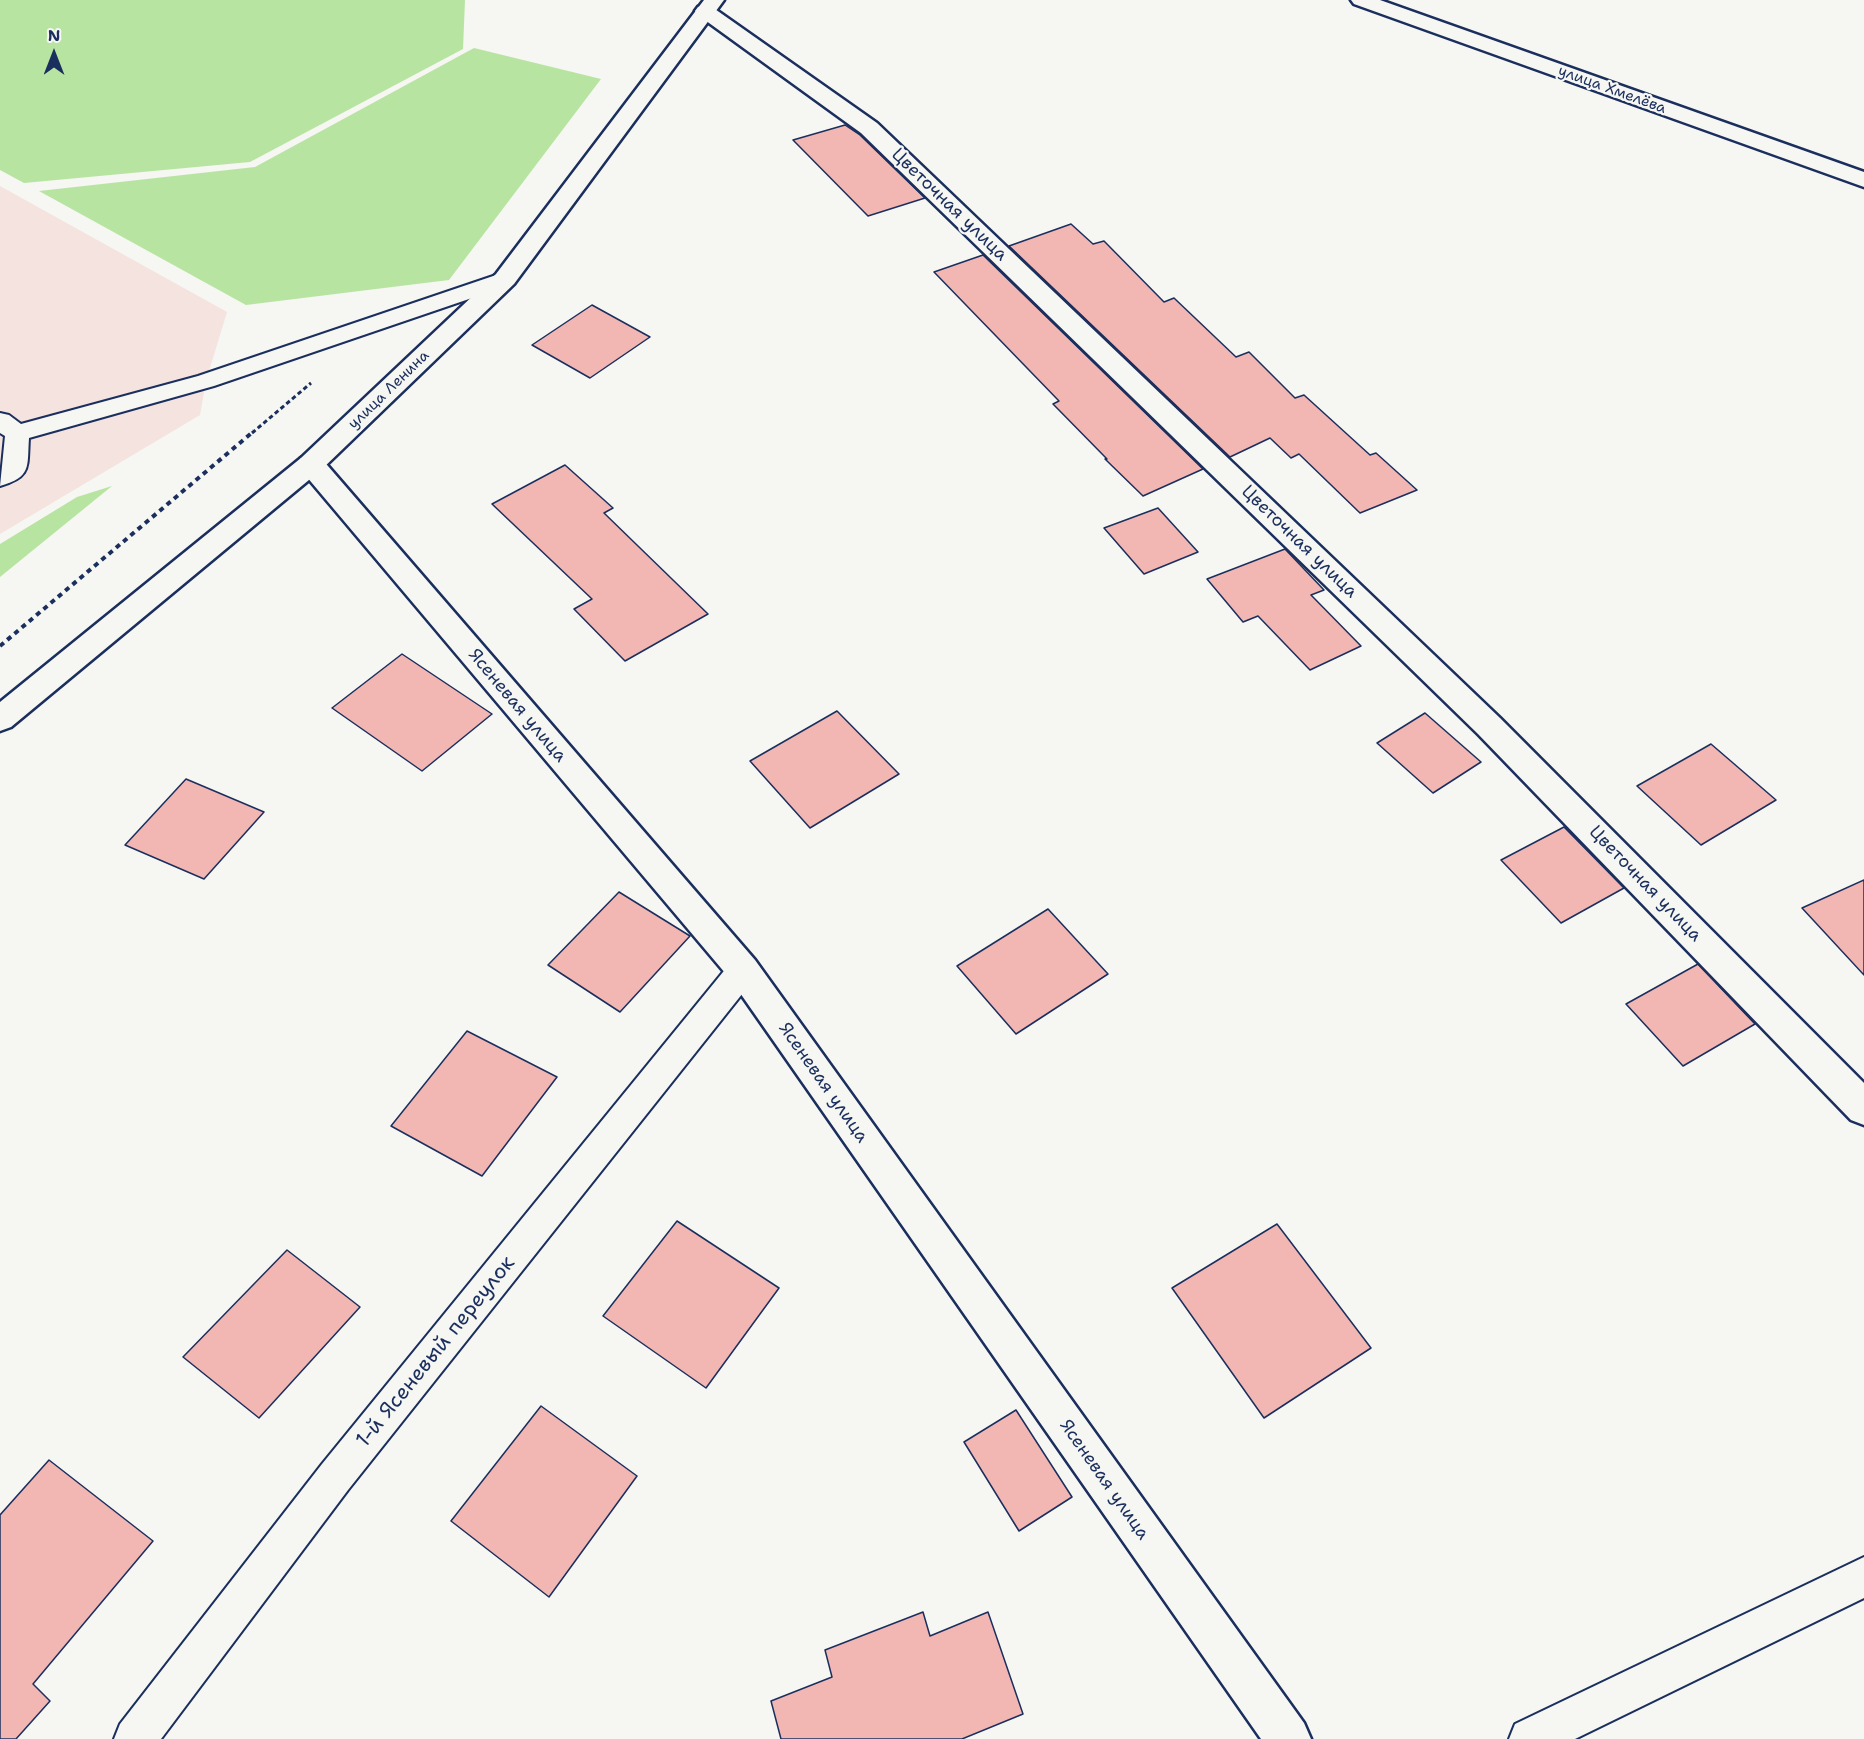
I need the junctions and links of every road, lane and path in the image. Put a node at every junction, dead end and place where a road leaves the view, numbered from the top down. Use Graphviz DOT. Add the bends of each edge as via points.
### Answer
graph roads {
  1 [pos="1361,0"];
  2 [pos="710,5"];
  3 [pos="1864,180"];
  4 [pos="505,279"];
  5 [pos="315,380"];
  6 [pos="8,427"];
  7 [pos="311,464"];
  8 [pos="0,478"];
  9 [pos="0,646"];
  10 [pos="0,719"];
  11 [pos="743,970"];
  12 [pos="1864,1108"];
  13 [pos="1864,1577"];
  14 [pos="135,1739"];
  15 [pos="1288,1739"];
  16 [pos="1530,1739"];
  1 -- 3 [label="street, улица Хмелёва"];
  2 -- 4 [label="street, улица Ленина"];
  2 -- 12 [label="street, Цветочная улица" via="869,128 1489,726"];
  4 -- 6 [label="lane" via="206,381"];
  4 -- 7 [label="street, улица Ленина"];
  5 -- 9 [label="path"];
  6 -- 8 [label="lane" via="14,471"];
  7 -- 10 [label="street, улица Ленина"];
  7 -- 11 [label="street, Ясеневая улица"];
  11 -- 14 [label="lane, 1-й Ясеневый переулок" via="335,1477"];
  11 -- 15 [label="street, Ясеневая улица"];
  13 -- 16 [label="lane"];
}
